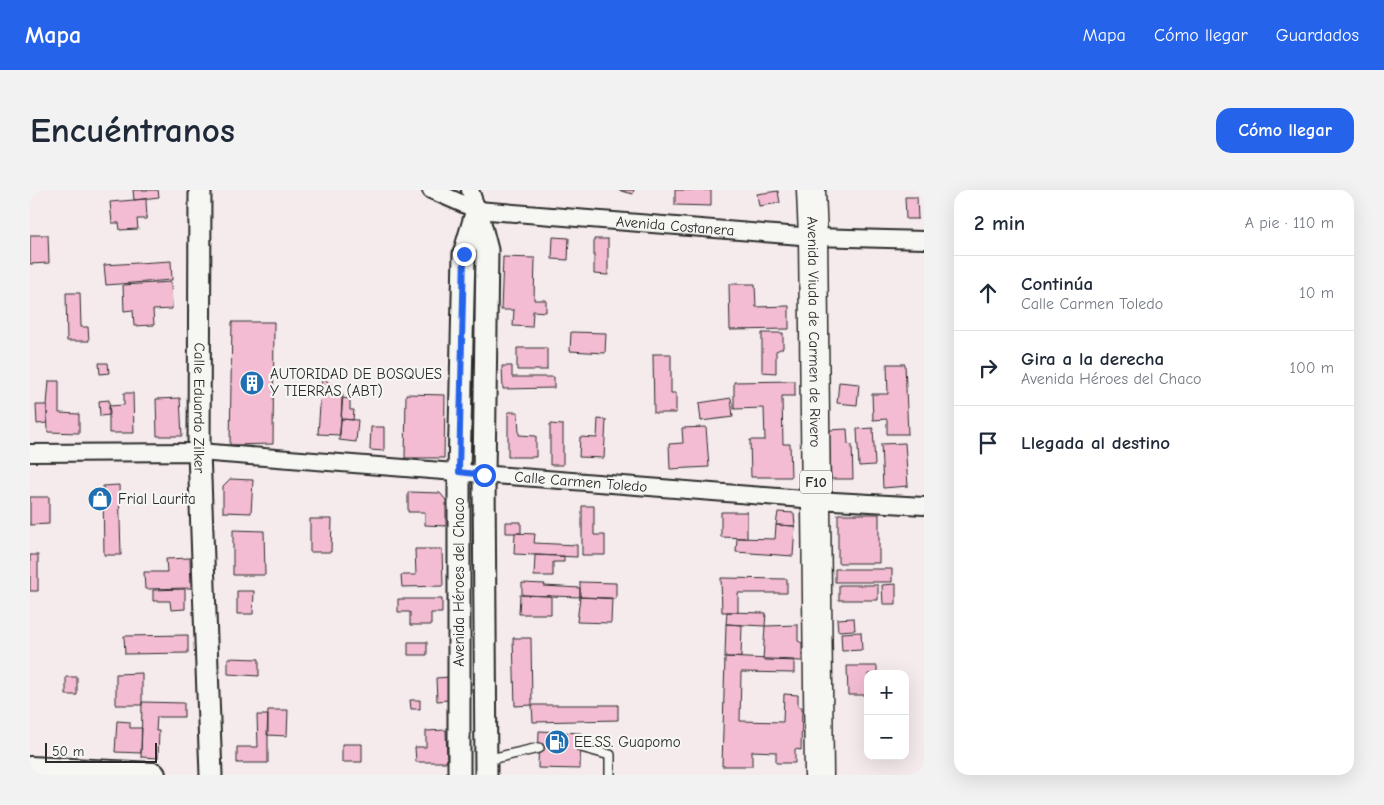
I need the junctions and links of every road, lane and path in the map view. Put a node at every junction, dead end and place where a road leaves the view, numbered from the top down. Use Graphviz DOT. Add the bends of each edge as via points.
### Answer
graph roads {
  1 [pos="200,190"];
  2 [pos="431,190"];
  3 [pos="470,190"];
  4 [pos="811,190"];
  5 [pos="477,210"];
  6 [pos="813,237"];
  7 [pos="924,240"];
  8 [pos="199,452"];
  9 [pos="30,453"];
  10 [pos="459,472"];
  11 [pos="484,475"];
  12 [pos="816,500"];
  13 [pos="924,506"];
  14 [pos="581,747"];
  15 [pos="539,748"];
  16 [pos="30,769"];
  17 [pos="481,771"];
  18 [pos="153,775"];
  19 [pos="211,775"];
  20 [pos="459,775"];
  21 [pos="610,775"];
  22 [pos="819,775"];
  1 -- 8 [label="street, Calle Eduardo Zilker"];
  2 -- 5 [label="street, Avenida Costanera"];
  3 -- 5 [label="street, Avenida Héroes del Chaco"];
  4 -- 6 [label="highway, Avenida Viuda de Carmen de Rivero / F10"];
  5 -- 6 [label="street, Avenida Costanera"];
  5 -- 10 [label="street, Avenida Héroes del Chaco" via="464,254"];
  5 -- 11 [label="street, Avenida Héroes del Chaco" via="487,250"];
  6 -- 7 [label="street, Avenida Costanera"];
  6 -- 12 [label="highway, Avenida Viuda de Carmen de Rivero / F10"];
  8 -- 9 [label="street, Calle Carmen Toledo"];
  8 -- 10 [label="street, Calle Carmen Toledo"];
  8 -- 19 [label="street, Calle Eduardo Zilker"];
  10 -- 11 [label="street, Calle Carmen Toledo"];
  10 -- 20 [label="street, Avenida Héroes del Chaco"];
  11 -- 12 [label="street, Calle Carmen Toledo"];
  11 -- 17 [label="street, Avenida Héroes del Chaco"];
  12 -- 13 [label="street, Calle Carmen Toledo"];
  12 -- 22 [label="highway, Avenida Viuda de Carmen de Rivero / F10"];
  14 -- 21 [label="lane" via="610,755"];
  15 -- 17 [label="lane"];
  16 -- 18 [label="main road"];
}
